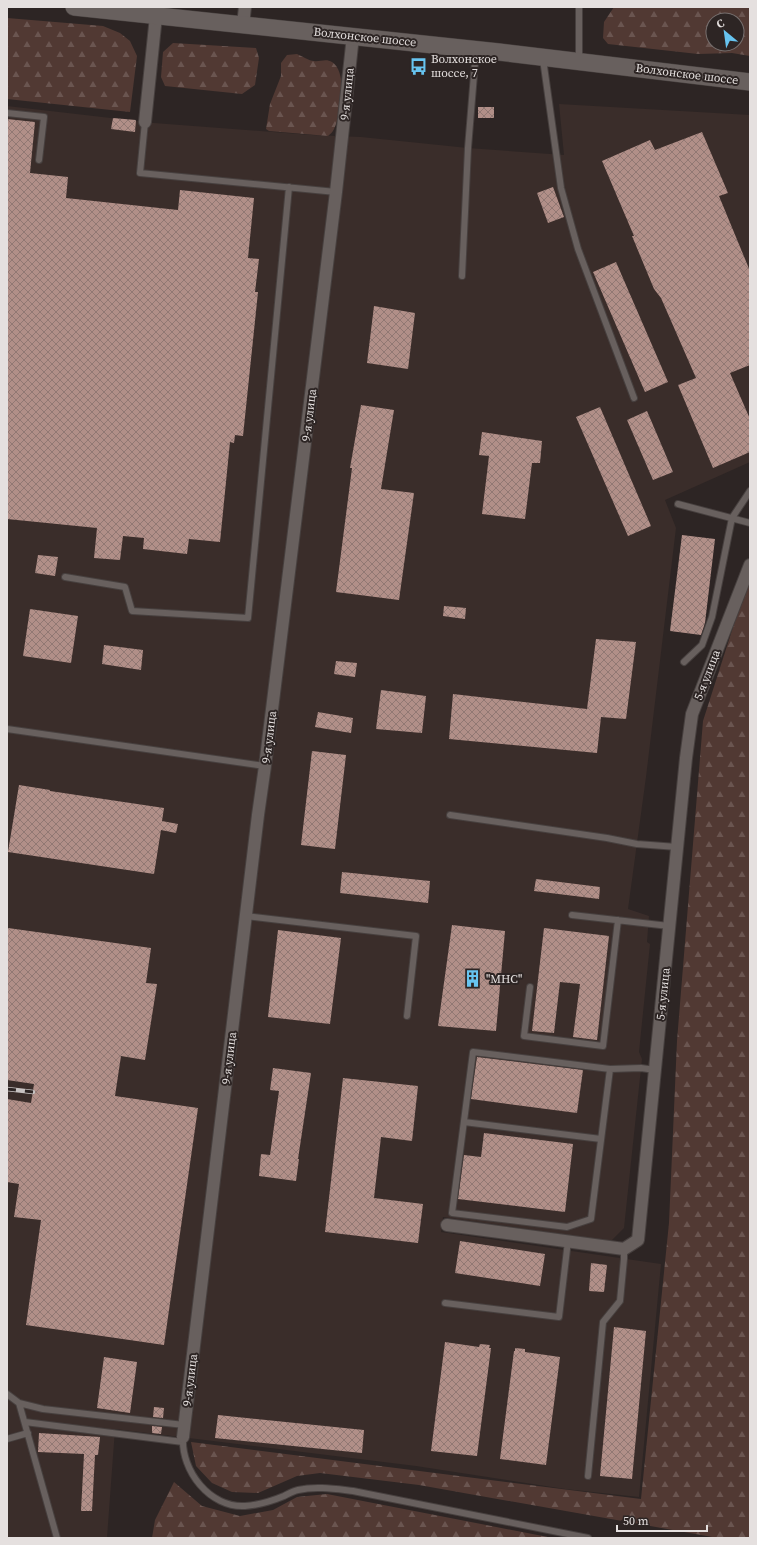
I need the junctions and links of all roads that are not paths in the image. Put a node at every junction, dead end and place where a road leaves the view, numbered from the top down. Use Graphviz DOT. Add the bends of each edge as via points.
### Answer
graph roads {
  1 [pos="74,7"];
  2 [pos="245,7"];
  3 [pos="579,7"];
  4 [pos="156,16"];
  5 [pos="243,25"];
  6 [pos="353,36"];
  7 [pos="476,49"];
  8 [pos="543,57"];
  9 [pos="579,61"];
  10 [pos="750,82"];
  11 [pos="7,113"];
  12 [pos="145,122"];
  13 [pos="39,160"];
  14 [pos="289,187"];
  15 [pos="336,192"];
  16 [pos="462,276"];
  17 [pos="634,398"];
  18 [pos="750,491"];
  19 [pos="678,504"];
  20 [pos="732,518"];
  21 [pos="750,523"];
  22 [pos="750,565"];
  23 [pos="65,577"];
  24 [pos="684,662"];
  25 [pos="7,728"];
  26 [pos="265,766"];
  27 [pos="450,815"];
  28 [pos="677,847"];
  29 [pos="572,914"];
  30 [pos="246,916"];
  31 [pos="618,920"];
  32 [pos="669,926"];
  33 [pos="530,987"];
  34 [pos="407,1016"];
  35 [pos="610,1069"];
  36 [pos="655,1070"];
  37 [pos="464,1122"];
  38 [pos="601,1139"];
  39 [pos="447,1225"];
  40 [pos="568,1241"];
  41 [pos="624,1249"];
  42 [pos="445,1303"];
  43 [pos="7,1394"];
  44 [pos="19,1403"];
  45 [pos="25,1422"];
  46 [pos="28,1433"];
  47 [pos="183,1435"];
  48 [pos="7,1439"];
  49 [pos="588,1476"];
  50 [pos="57,1538"];
  51 [pos="588,1538"];
  1 -- 4 [label="main road, Волхонское шоссе"];
  2 -- 5 [label="street"];
  3 -- 9 [label="lane"];
  4 -- 5 [label="main road, Волхонское шоссе"];
  4 -- 12 [label="street"];
  5 -- 6 [label="main road, Волхонское шоссе"];
  6 -- 7 [label="main road, Волхонское шоссе"];
  6 -- 15 [label="street, 9-я улица"];
  7 -- 8 [label="main road, Волхонское шоссе"];
  7 -- 16 [label="lane"];
  8 -- 9 [label="main road, Волхонское шоссе"];
  8 -- 17 [label="lane" via="561,188 578,249"];
  9 -- 10 [label="main road, Волхонское шоссе"];
  11 -- 13 [label="lane" via="44,117"];
  12 -- 14 [label="lane" via="140,173"];
  14 -- 15 [label="lane"];
  14 -- 23 [label="lane" via="248,618 132,611 124,588"];
  15 -- 26 [label="street, 9-я улица"];
  18 -- 20 [label="lane"];
  19 -- 20 [label="lane"];
  20 -- 21 [label="lane"];
  20 -- 24 [label="lane" via="712,618 702,645"];
  22 -- 28 [label="street, 5-я улица" via="692,714"];
  25 -- 26 [label="lane"];
  26 -- 30 [label="street, 9-я улица"];
  27 -- 28 [label="lane" via="637,844"];
  28 -- 32 [label="street, 5-я улица"];
  29 -- 31 [label="lane"];
  30 -- 34 [label="lane" via="416,936"];
  30 -- 47 [label="street, 9-я улица"];
  31 -- 32 [label="lane"];
  31 -- 33 [label="lane" via="603,1046 524,1036"];
  32 -- 36 [label="street, 5-я улица"];
  35 -- 36 [label="lane"];
  35 -- 37 [label="lane" via="473,1052"];
  35 -- 38 [label="lane"];
  36 -- 41 [label="street, 5-я улица" via="638,1240"];
  37 -- 38 [label="lane"];
  37 -- 38 [label="lane" via="452,1213 567,1227 591,1218"];
  39 -- 40 [label="street"];
  40 -- 41 [label="street"];
  40 -- 42 [label="lane" via="559,1317"];
  41 -- 49 [label="lane" via="620,1301 603,1322"];
  43 -- 44 [label="lane"];
  44 -- 45 [label="lane"];
  44 -- 47 [label="lane"];
  45 -- 46 [label="lane"];
  45 -- 47 [label="lane"];
  46 -- 48 [label="lane"];
  46 -- 50 [label="lane"];
  47 -- 51 [label="lane" via="185,1458 190,1473 215,1499 231,1505 263,1503 297,1490 313,1488 353,1491"];
}
